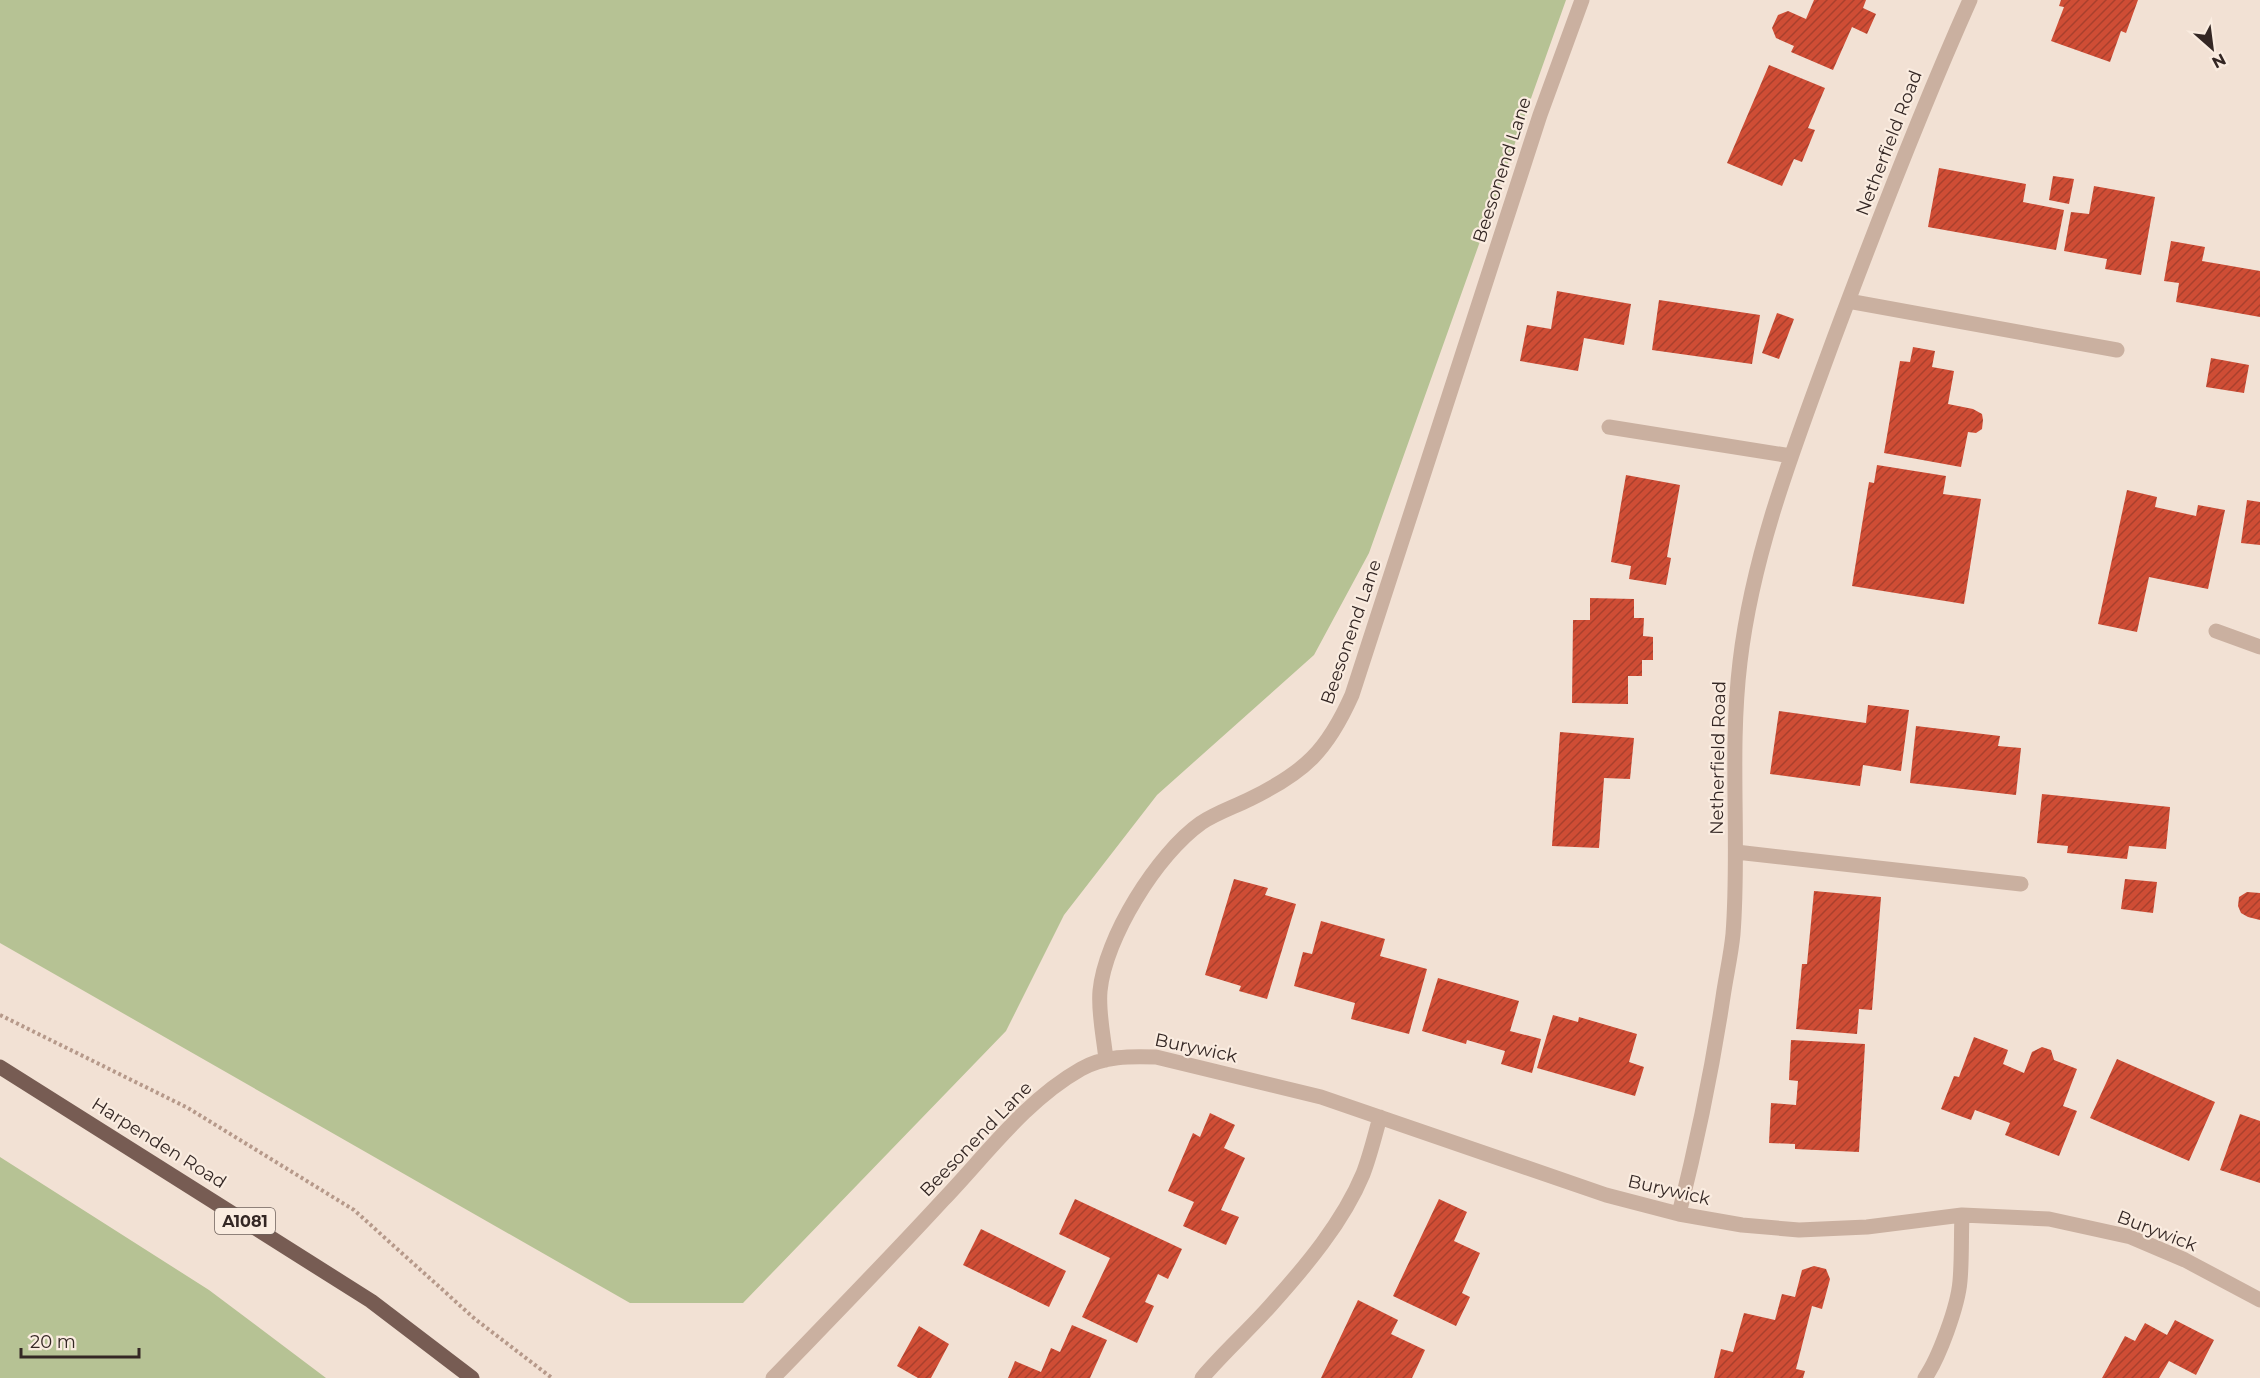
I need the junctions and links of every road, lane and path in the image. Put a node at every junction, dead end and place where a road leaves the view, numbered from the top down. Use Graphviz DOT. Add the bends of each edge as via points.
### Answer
graph roads {
  1 [pos="1582,0"];
  2 [pos="1970,0"];
  3 [pos="1848,301"];
  4 [pos="2117,350"];
  5 [pos="1609,427"];
  6 [pos="1791,456"];
  7 [pos="2216,631"];
  8 [pos="2260,647"];
  9 [pos="1736,852"];
  10 [pos="2021,884"];
  11 [pos="0,1015"];
  12 [pos="1106,1060"];
  13 [pos="0,1067"];
  14 [pos="1380,1117"];
  15 [pos="1679,1214"];
  16 [pos="1962,1215"];
  17 [pos="2260,1300"];
  18 [pos="472,1378"];
  19 [pos="552,1378"];
  20 [pos="773,1378"];
  21 [pos="1202,1378"];
  22 [pos="1924,1378"];
  1 -- 12 [label="street, Beesonend Lane" via="1536,126 1352,695 1338,726 1315,757 1281,784 1202,822 1176,844 1148,880 1115,938 1106,963 1100,992"];
  2 -- 3 [label="street, Netherfield Road" via="1931,87"];
  3 -- 4 [label="street"];
  3 -- 6 [label="street, Netherfield Road"];
  5 -- 6 [label="street"];
  6 -- 9 [label="street, Netherfield Road" via="1756,573 1740,662 1734,744"];
  7 -- 8 [label="street"];
  9 -- 10 [label="street, Netherfield Road"];
  9 -- 15 [label="street, Netherfield Road" via="1733,935 1719,1026"];
  11 -- 19 [label="path" via="188,1108 354,1210 475,1319"];
  12 -- 14 [label="street, Burywick" via="1156,1058 1321,1097"];
  12 -- 20 [label="street, Beesonend Lane" via="1083,1068 1036,1100"];
  13 -- 18 [label="main road, Harpenden Road / A1081" via="371,1301"];
  14 -- 15 [label="street, Burywick" via="1606,1195"];
  14 -- 21 [label="street" via="1363,1174 1343,1211 1270,1306"];
  15 -- 16 [label="street, Burywick" via="1799,1230 1867,1227"];
  16 -- 17 [label="street, Burywick" via="2049,1219 2131,1237 2185,1260"];
  16 -- 22 [label="street" via="1960,1284 1947,1332"];
}
